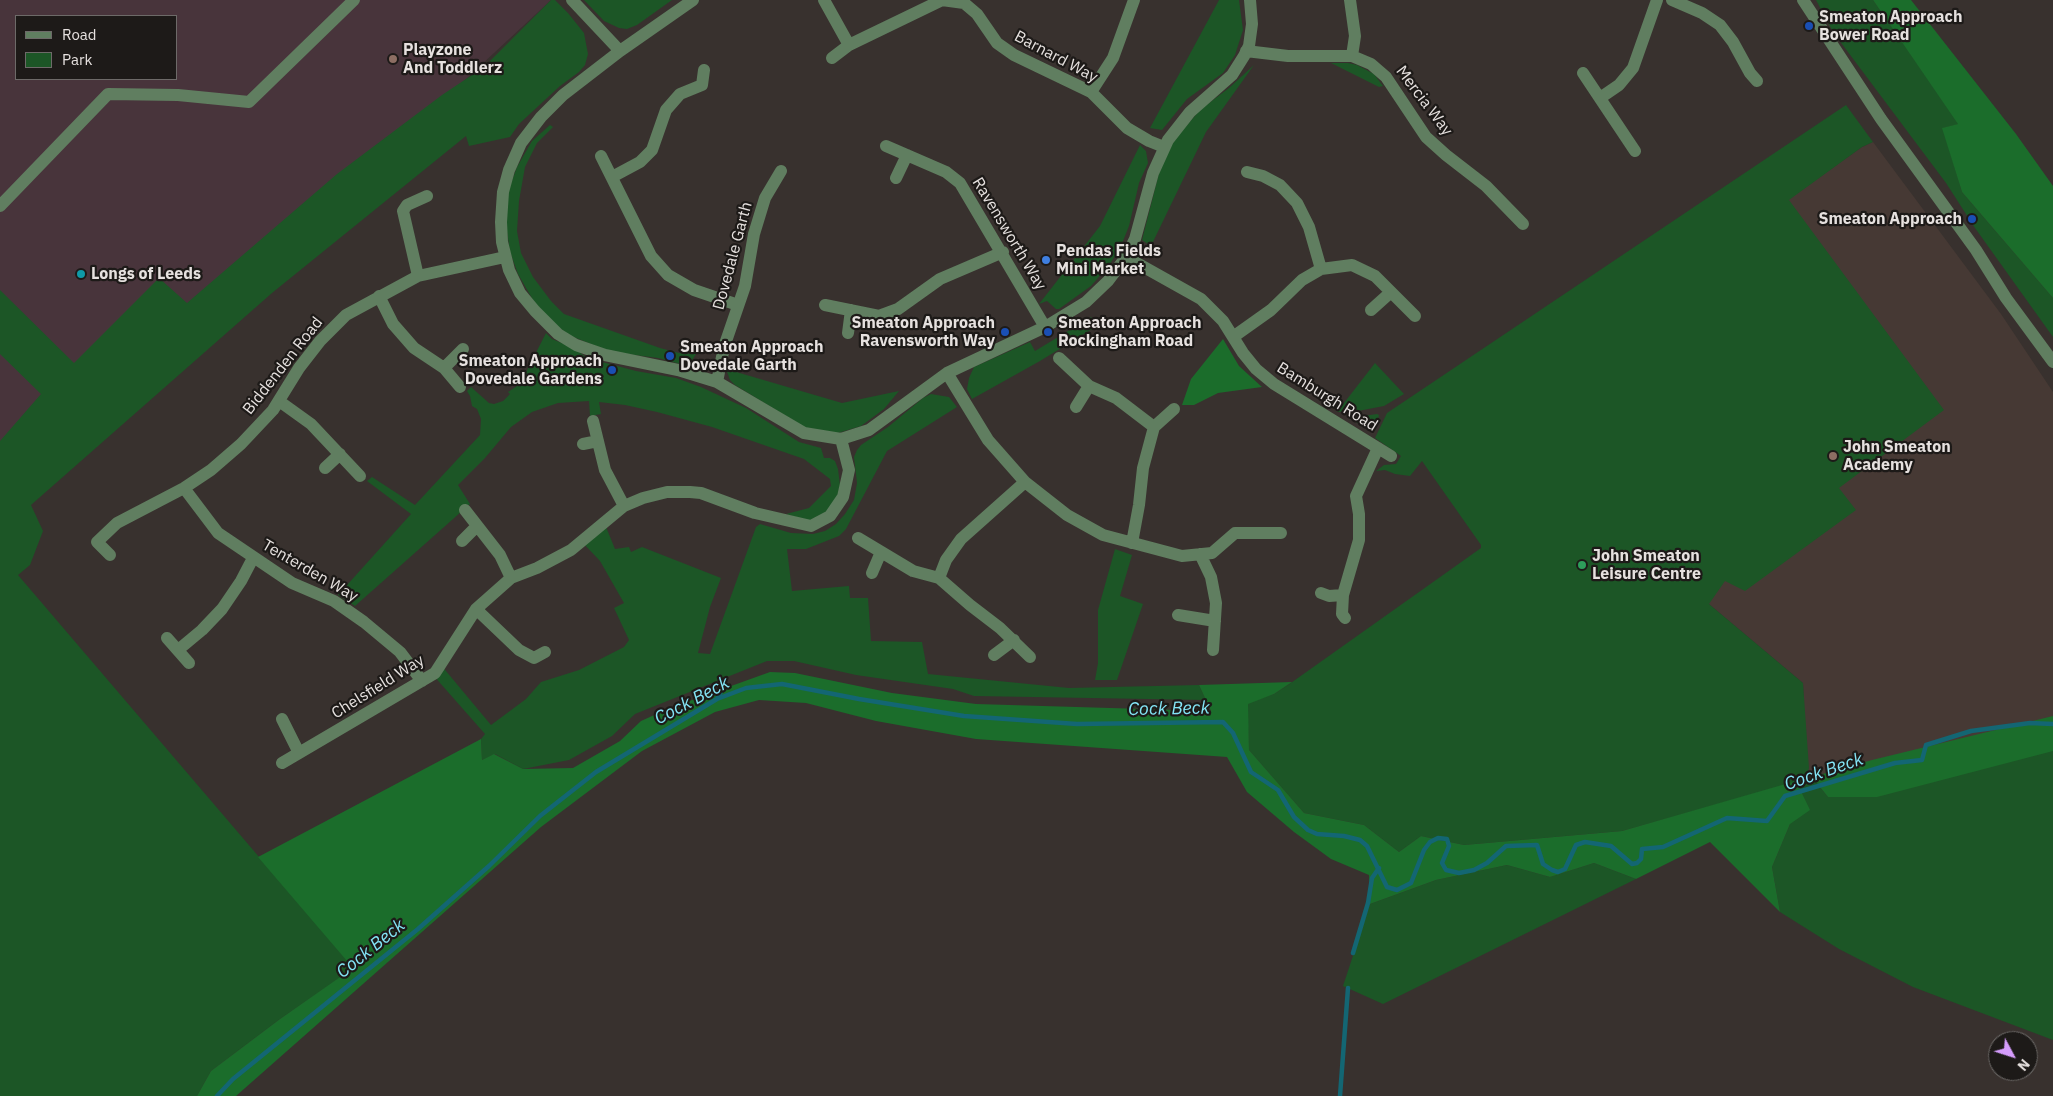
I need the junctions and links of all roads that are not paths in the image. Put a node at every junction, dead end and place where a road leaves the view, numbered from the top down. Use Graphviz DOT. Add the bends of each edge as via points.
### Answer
graph roads {
  1 [pos="354,0"];
  2 [pos="572,0"];
  3 [pos="693,0"];
  4 [pos="824,0"];
  5 [pos="1134,0"];
  6 [pos="1250,0"];
  7 [pos="1350,0"];
  8 [pos="1657,0"];
  9 [pos="1672,0"];
  10 [pos="1803,0"];
  11 [pos="964,2"];
  12 [pos="849,45"];
  13 [pos="620,51"];
  14 [pos="1246,51"];
  15 [pos="1352,56"];
  16 [pos="832,58"];
  17 [pos="704,70"];
  18 [pos="1583,73"];
  19 [pos="1757,81"];
  20 [pos="1091,92"];
  21 [pos="1600,98"];
  22 [pos="886,146"];
  23 [pos="1164,147"];
  24 [pos="1635,151"];
  25 [pos="907,155"];
  26 [pos="601,156"];
  27 [pos="781,171"];
  28 [pos="1247,172"];
  29 [pos="612,177"];
  30 [pos="896,178"];
  31 [pos="427,196"];
  32 [pos="0,206"];
  33 [pos="1523,224"];
  34 [pos="1002,252"];
  35 [pos="506,257"];
  36 [pos="1126,257"];
  37 [pos="1321,269"];
  38 [pos="418,276"];
  39 [pos="1391,292"];
  40 [pos="379,296"];
  41 [pos="738,305"];
  42 [pos="825,305"];
  43 [pos="851,310"];
  44 [pos="1371,310"];
  45 [pos="1414,316"];
  46 [pos="1046,327"];
  47 [pos="848,333"];
  48 [pos="1233,337"];
  49 [pos="463,349"];
  50 [pos="1059,358"];
  51 [pos="2053,362"];
  52 [pos="444,368"];
  53 [pos="947,373"];
  54 [pos="717,382"];
  55 [pos="1089,386"];
  56 [pos="460,388"];
  57 [pos="279,400"];
  58 [pos="1076,408"];
  59 [pos="1174,409"];
  60 [pos="593,421"];
  61 [pos="1154,427"];
  62 [pos="841,439"];
  63 [pos="598,441"];
  64 [pos="583,444"];
  65 [pos="1378,448"];
  66 [pos="340,454"];
  67 [pos="1391,456"];
  68 [pos="325,468"];
  69 [pos="360,476"];
  70 [pos="1026,482"];
  71 [pos="184,488"];
  72 [pos="624,506"];
  73 [pos="465,510"];
  74 [pos="477,526"];
  75 [pos="1281,533"];
  76 [pos="858,538"];
  77 [pos="462,541"];
  78 [pos="1132,543"];
  79 [pos="881,552"];
  80 [pos="1200,554"];
  81 [pos="110,555"];
  82 [pos="253,558"];
  83 [pos="872,572"];
  84 [pos="511,578"];
  85 [pos="939,578"];
  86 [pos="1321,593"];
  87 [pos="1343,595"];
  88 [pos="476,608"];
  89 [pos="1178,615"];
  90 [pos="1345,618"];
  91 [pos="1215,621"];
  92 [pos="166,638"];
  93 [pos="1014,640"];
  94 [pos="178,650"];
  95 [pos="1213,650"];
  96 [pos="545,652"];
  97 [pos="994,655"];
  98 [pos="1030,657"];
  99 [pos="189,663"];
  100 [pos="422,681"];
  101 [pos="282,719"];
  102 [pos="299,753"];
  103 [pos="282,763"];
  1 -- 32 [label="street" via="249,102 108,94"];
  2 -- 13 [label="street"];
  3 -- 13 [label="street"];
  4 -- 12 [label="street"];
  5 -- 20 [label="street" via="1114,58"];
  6 -- 14 [label="street" via="1252,24"];
  7 -- 15 [label="street" via="1355,36"];
  8 -- 21 [label="street" via="1633,68 1619,85"];
  9 -- 19 [label="street" via="1720,25"];
  10 -- 51 [label="street" via="1881,119"];
  11 -- 12 [label="street, Barnard Way" via="942,0"];
  11 -- 20 [label="street, Barnard Way" via="977,14 997,43"];
  12 -- 16 [label="street, Barnard Way"];
  13 -- 35 [label="street" via="563,95 521,143 504,192 501,222"];
  14 -- 15 [label="street, Mercia Way" via="1288,56"];
  14 -- 23 [label="street" via="1232,75 1182,121"];
  15 -- 33 [label="street, Mercia Way" via="1379,69 1426,136 1486,186"];
  17 -- 29 [label="street" via="702,85 680,94 666,110 652,150 640,162"];
  18 -- 21 [label="street"];
  20 -- 23 [label="street, Barnard Way" via="1127,128"];
  21 -- 24 [label="street"];
  22 -- 25 [label="street, Ravensworth Way"];
  23 -- 36 [label="street" via="1153,173 1136,239"];
  25 -- 30 [label="street"];
  25 -- 34 [label="street, Ravensworth Way" via="946,172 960,183"];
  26 -- 29 [label="street"];
  27 -- 41 [label="street, Dovedale Garth" via="765,198"];
  28 -- 37 [label="street" via="1280,185 1298,203"];
  29 -- 41 [label="street" via="651,256 668,275 694,290"];
  31 -- 38 [label="street" via="407,205 403,211"];
  34 -- 43 [label="street" via="940,279 898,310 879,316"];
  34 -- 46 [label="street, Ravensworth Way"];
  35 -- 38 [label="street, Biddenden Road"];
  35 -- 54 [label="street" via="520,293 558,334 576,345 604,355 678,370"];
  36 -- 46 [label="street" via="1086,302"];
  36 -- 48 [label="street, Bamburgh Road" via="1201,299 1223,321"];
  37 -- 39 [label="street" via="1352,265 1375,276"];
  37 -- 48 [label="street" via="1302,280 1271,310"];
  38 -- 40 [label="street, Biddenden Road"];
  39 -- 44 [label="street"];
  39 -- 45 [label="street"];
  40 -- 52 [label="street" via="394,324 414,348"];
  40 -- 57 [label="street, Biddenden Road" via="346,314 320,341"];
  41 -- 54 [label="street, Dovedale Garth"];
  42 -- 43 [label="street"];
  43 -- 47 [label="street"];
  46 -- 53 [label="street"];
  48 -- 65 [label="street, Bamburgh Road" via="1256,369 1274,384"];
  49 -- 52 [label="street"];
  50 -- 55 [label="street"];
  52 -- 56 [label="street"];
  53 -- 62 [label="street" via="869,430"];
  53 -- 70 [label="street" via="988,440"];
  54 -- 62 [label="street" via="804,433"];
  55 -- 58 [label="street"];
  55 -- 61 [label="street" via="1116,398"];
  57 -- 66 [label="street" via="311,424"];
  57 -- 71 [label="street, Biddenden Road" via="241,444"];
  59 -- 61 [label="street"];
  60 -- 63 [label="street"];
  61 -- 78 [label="street" via="1143,468"];
  62 -- 72 [label="street, Chelsfield Way" via="849,470 843,497 830,516 811,526 754,513 701,493 667,492"];
  63 -- 64 [label="street"];
  63 -- 72 [label="street" via="605,470"];
  65 -- 67 [label="street, Bamburgh Road"];
  65 -- 87 [label="street, Bamburgh Road" via="1356,496 1359,540"];
  66 -- 68 [label="street"];
  66 -- 69 [label="street"];
  70 -- 78 [label="street" via="1067,515 1102,535"];
  70 -- 85 [label="street" via="960,539"];
  71 -- 81 [label="street, Biddenden Road" via="108,530 97,542"];
  71 -- 82 [label="street, Tenterden Way" via="218,533"];
  72 -- 84 [label="street, Chelsfield Way" via="571,550"];
  73 -- 74 [label="street"];
  74 -- 77 [label="street"];
  74 -- 84 [label="street" via="500,555"];
  75 -- 80 [label="street" via="1235,533 1212,553"];
  76 -- 79 [label="street"];
  78 -- 80 [label="street" via="1182,556"];
  79 -- 83 [label="street"];
  79 -- 85 [label="street" via="913,571"];
  80 -- 91 [label="street" via="1211,577 1216,603"];
  82 -- 94 [label="street" via="222,609"];
  82 -- 100 [label="street, Tenterden Way" via="292,583 334,601 364,622 400,652"];
  84 -- 88 [label="street, Chelsfield Way"];
  85 -- 93 [label="street"];
  86 -- 87 [label="street"];
  87 -- 90 [label="street, Bamburgh Road" via="1342,614"];
  88 -- 96 [label="street" via="519,650 534,658"];
  88 -- 100 [label="street, Chelsfield Way" via="435,673"];
  89 -- 91 [label="street"];
  91 -- 95 [label="street"];
  92 -- 94 [label="street"];
  93 -- 97 [label="street"];
  93 -- 98 [label="street"];
  94 -- 99 [label="street"];
  100 -- 102 [label="street, Chelsfield Way"];
  101 -- 102 [label="street"];
  102 -- 103 [label="street, Chelsfield Way"];
}
